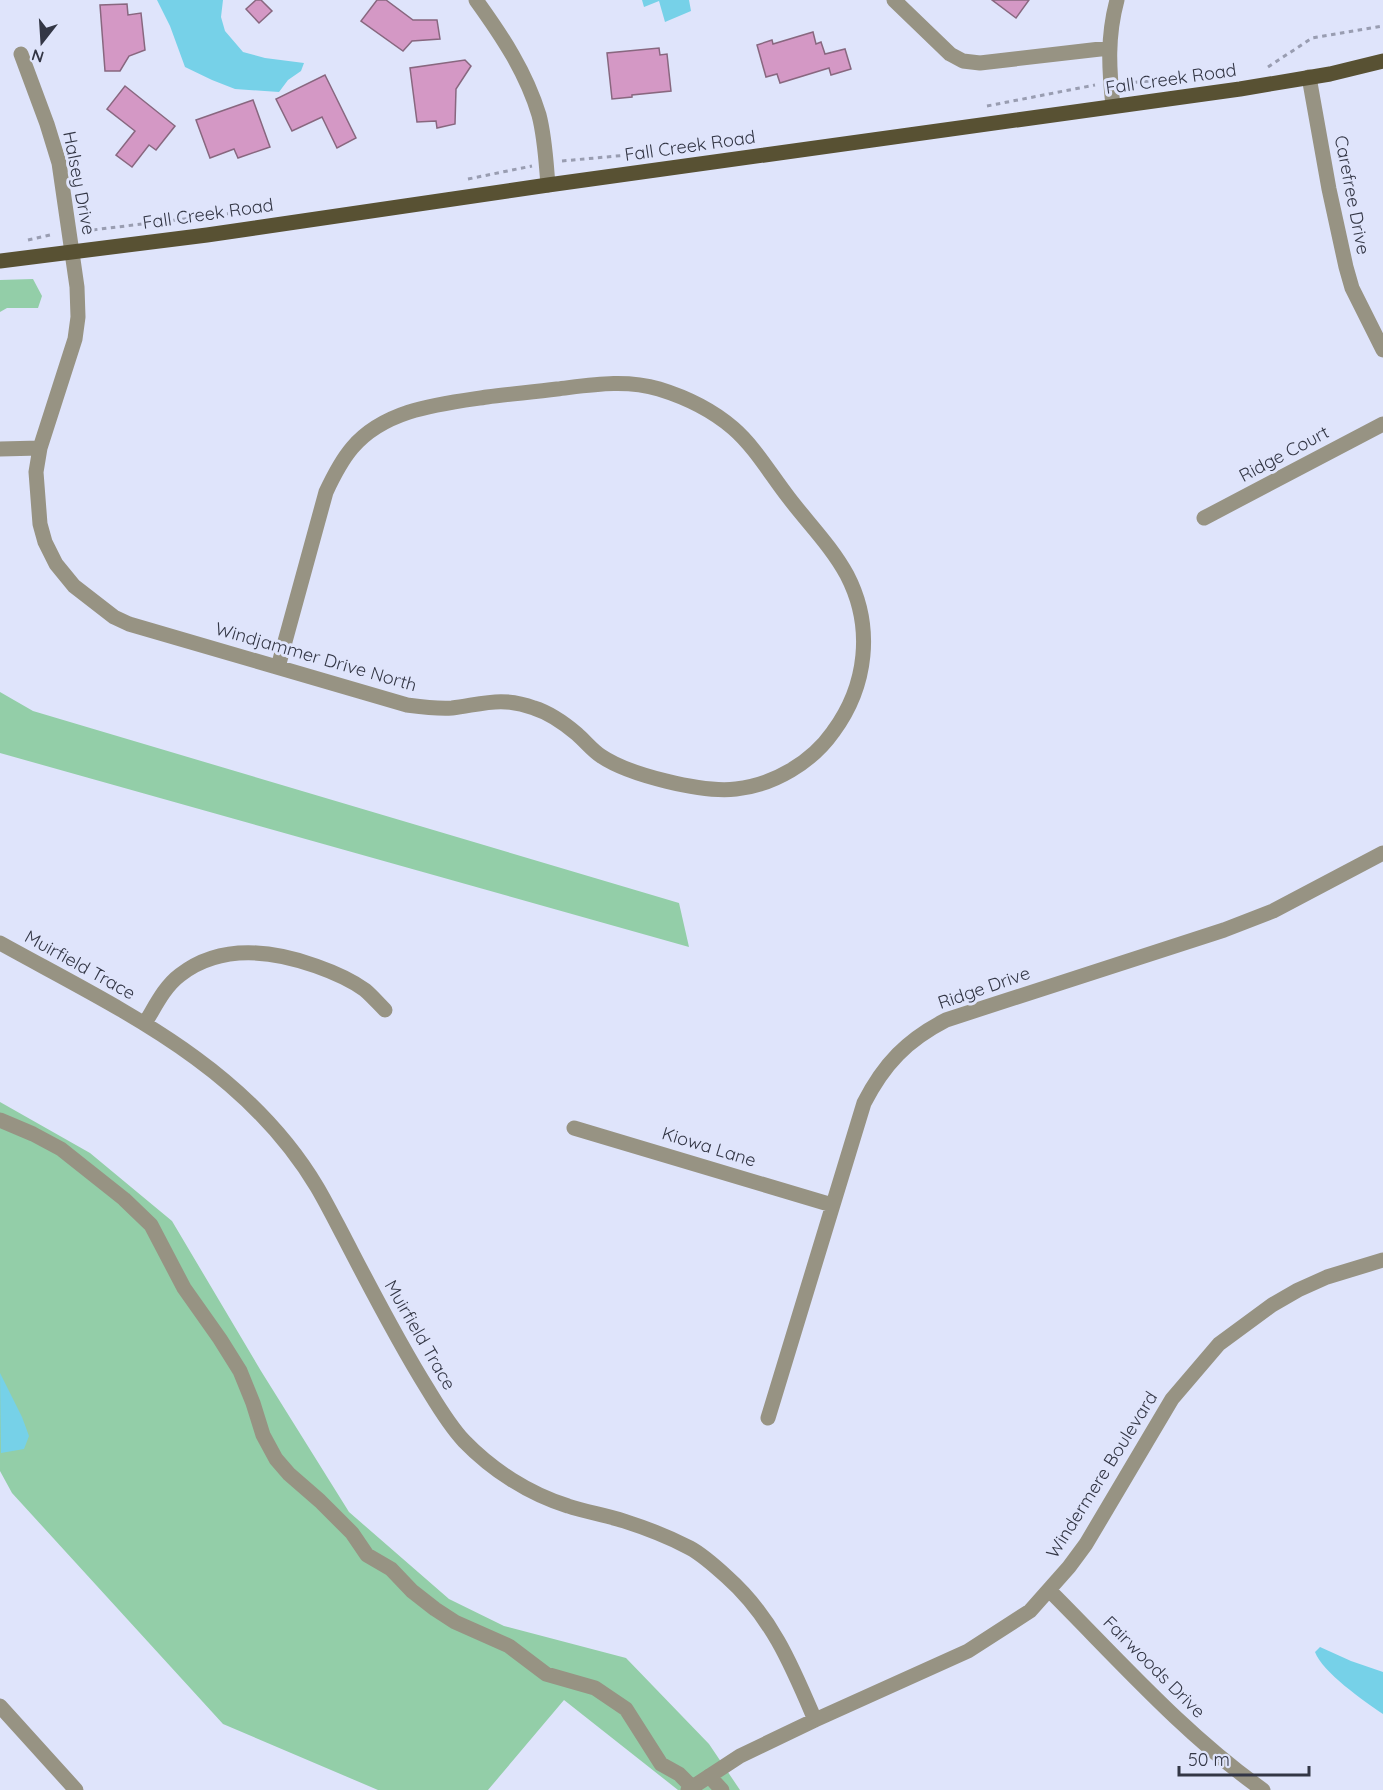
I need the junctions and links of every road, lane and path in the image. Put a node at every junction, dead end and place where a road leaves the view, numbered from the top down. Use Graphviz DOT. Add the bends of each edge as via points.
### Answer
graph roads {
  1 [pos="476,0"];
  2 [pos="894,0"];
  3 [pos="1118,0"];
  4 [pos="1383,26"];
  5 [pos="1109,48"];
  6 [pos="21,54"];
  7 [pos="1383,61"];
  8 [pos="1262,71"];
  9 [pos="1197,77"];
  10 [pos="1309,77"];
  11 [pos="1111,84"];
  12 [pos="1113,106"];
  13 [pos="985,107"];
  14 [pos="640,154"];
  15 [pos="546,164"];
  16 [pos="465,179"];
  17 [pos="548,185"];
  18 [pos="259,210"];
  19 [pos="69,232"];
  20 [pos="26,241"];
  21 [pos="72,252"];
  22 [pos="0,261"];
  23 [pos="1383,350"];
  24 [pos="1383,424"];
  25 [pos="40,448"];
  26 [pos="0,449"];
  27 [pos="1204,518"];
  28 [pos="278,667"];
  29 [pos="1383,853"];
  30 [pos="0,943"];
  31 [pos="385,1010"];
  32 [pos="145,1023"];
  33 [pos="0,1120"];
  34 [pos="574,1128"];
  35 [pos="832,1204"];
  36 [pos="1383,1260"];
  37 [pos="768,1418"];
  38 [pos="1049,1590"];
  39 [pos="0,1706"];
  40 [pos="815,1720"];
  41 [pos="709,1776"];
  42 [pos="690,1788"];
  43 [pos="76,1790"];
  44 [pos="723,1790"];
  45 [pos="1263,1790"];
  1 -- 15 [label="street" via="506,41 531,92"];
  2 -- 5 [label="street" via="950,54 963,61 980,63"];
  3 -- 5 [label="street"];
  4 -- 8 [label="path" via="1312,38"];
  5 -- 11 [label="street"];
  6 -- 19 [label="street, Halsey Drive" via="59,163"];
  7 -- 10 [label="main road, Fall Creek Road"];
  9 -- 11 [label="path"];
  10 -- 12 [label="main road, Fall Creek Road"];
  10 -- 23 [label="street, Carefree Drive" via="1346,267"];
  11 -- 12 [label="street"];
  11 -- 13 [label="path"];
  12 -- 17 [label="main road, Fall Creek Road"];
  14 -- 15 [label="path"];
  15 -- 16 [label="path"];
  15 -- 17 [label="street"];
  17 -- 21 [label="main road, Fall Creek Road"];
  18 -- 19 [label="path"];
  19 -- 20 [label="path"];
  19 -- 21 [label="street, Halsey Drive"];
  21 -- 22 [label="main road, Fall Creek Road"];
  21 -- 25 [label="street, Windjammer Drive North" via="78,297 75,339"];
  24 -- 27 [label="street, Ridge Court"];
  25 -- 26 [label="street"];
  25 -- 28 [label="street, Windjammer Drive North" via="36,472 40,524 56,564 74,586 129,624"];
  28 -- 28 [label="street, Windjammer Drive North" via="429,709 511,701 555,717 599,754 626,768 710,790 738,789 770,780 804,763 847,714 859,684 864,655 862,623 846,574 733,428 682,398 634,384 608,383 416,409 387,421 352,447 326,492"];
  29 -- 35 [label="street, Ridge Drive" via="1263,915 931,1028 899,1051 873,1084"];
  30 -- 32 [label="street, Muirfield Trace"];
  31 -- 32 [label="street" via="365,990 340,974 264,952 233,953 205,961 180,975 165,990"];
  32 -- 40 [label="street, Muirfield Trace" via="232,1085 295,1154 317,1186 407,1357 462,1439 483,1459 529,1490 665,1536 692,1549 718,1569 768,1623 788,1657"];
  33 -- 42 [label="street" via="61,1149 151,1225 184,1288 240,1371 276,1459 352,1533 367,1555 391,1569 412,1591 455,1622 509,1646 546,1674 595,1688 626,1709 661,1764 679,1774"];
  34 -- 35 [label="street, Kiowa Lane"];
  35 -- 37 [label="street, Ridge Drive"];
  36 -- 38 [label="street, Windermere Boulevard" via="1298,1290 1219,1344 1172,1399 1086,1545"];
  38 -- 40 [label="street, Windermere Boulevard" via="1030,1611 968,1651"];
  38 -- 45 [label="street, Fairwoods Drive" via="1196,1737"];
  39 -- 43 [label="street"];
  40 -- 41 [label="street, Windermere Boulevard" via="740,1756"];
  41 -- 42 [label="street, Windermere Boulevard"];
  41 -- 44 [label="street"];
}
